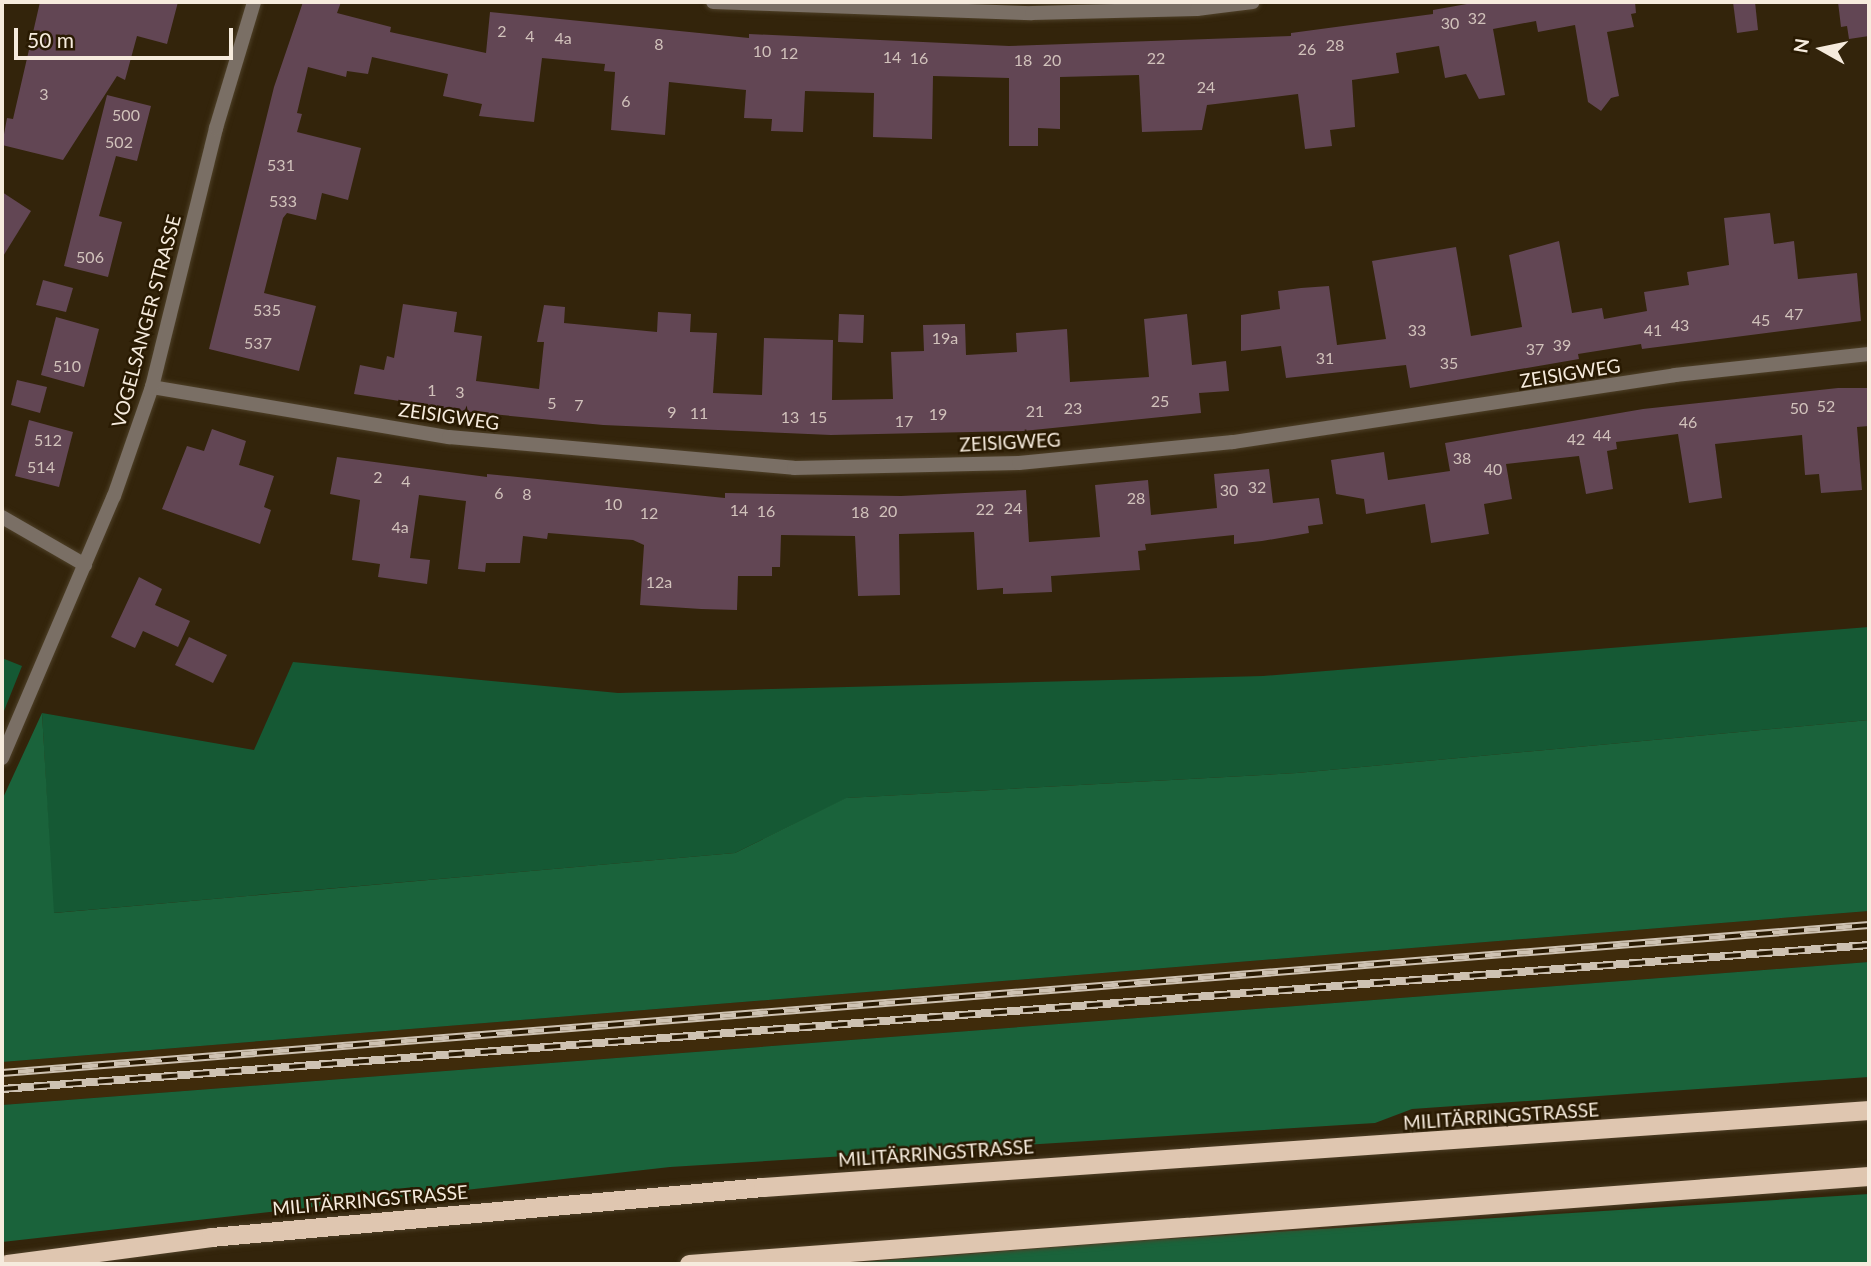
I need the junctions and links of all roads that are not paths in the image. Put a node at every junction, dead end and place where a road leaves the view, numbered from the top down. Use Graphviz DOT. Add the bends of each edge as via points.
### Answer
graph roads {
  1 [pos="254,2"];
  2 [pos="713,2"];
  3 [pos="1253,2"];
  4 [pos="768,4"];
  5 [pos="1869,354"];
  6 [pos="152,387"];
  7 [pos="2,517"];
  8 [pos="85,565"];
  9 [pos="2,758"];
  10 [pos="1869,1110"];
  11 [pos="1869,1176"];
  12 [pos="7,1264"];
  13 [pos="689,1264"];
  1 -- 6 [label="street, VOGELSANGER STRASSE" via="216,128"];
  2 -- 4 [label="street"];
  3 -- 4 [label="street" via="1197,9 1032,13"];
  5 -- 6 [label="street, ZEISIGWEG" via="1675,375 1233,442 1019,463 807,468 449,438"];
  6 -- 8 [label="street, VOGELSANGER STRASSE"];
  7 -- 8 [label="street"];
  8 -- 9 [label="street, VOGELSANGER STRASSE"];
  10 -- 12 [label="highway, MILITÄRRINGSTRASSE" via="763,1188 211,1237"];
  11 -- 13 [label="highway"];
}
